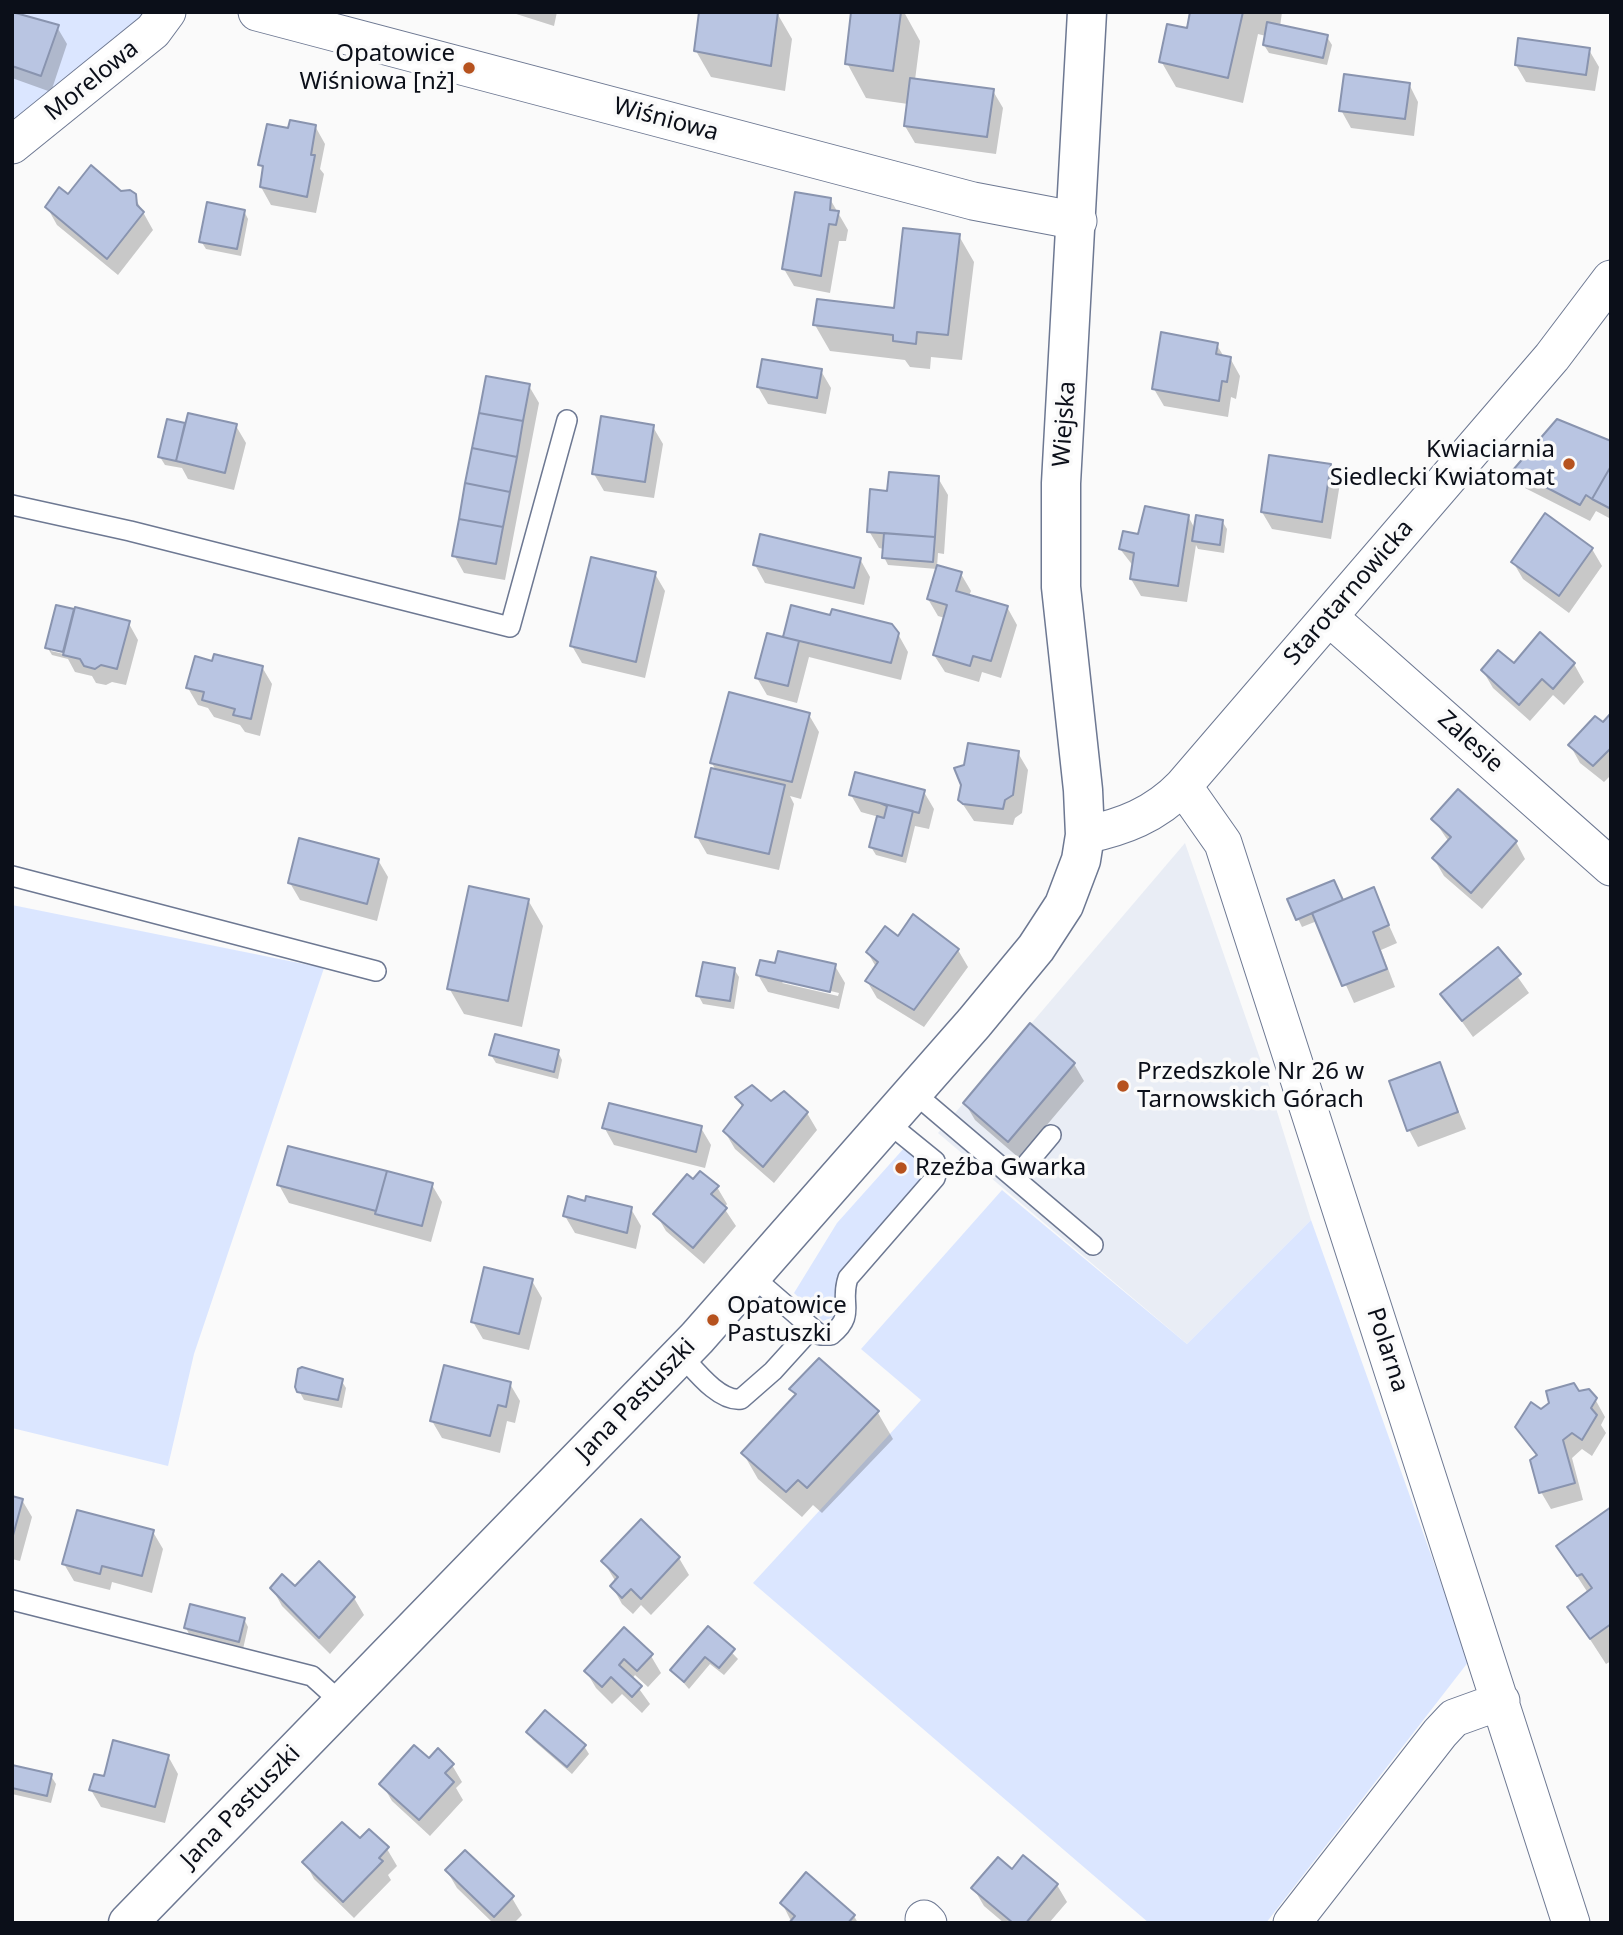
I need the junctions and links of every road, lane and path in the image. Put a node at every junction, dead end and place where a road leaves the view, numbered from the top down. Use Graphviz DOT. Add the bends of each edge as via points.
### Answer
graph roads {
  1 [pos="167,12"];
  2 [pos="257,12"];
  3 [pos="1087,12"];
  4 [pos="12,145"];
  5 [pos="1078,221"];
  6 [pos="1611,279"];
  7 [pos="567,420"];
  8 [pos="12,505"];
  9 [pos="1329,617"];
  10 [pos="1183,786"];
  11 [pos="1085,835"];
  12 [pos="1611,867"];
  13 [pos="12,876"];
  14 [pos="376,971"];
  15 [pos="913,1092"];
  16 [pos="887,1122"];
  17 [pos="1051,1135"];
  18 [pos="1015,1178"];
  19 [pos="1093,1245"];
  20 [pos="752,1276"];
  21 [pos="812,1328"];
  22 [pos="681,1355"];
  23 [pos="12,1600"];
  24 [pos="1501,1701"];
  25 [pos="342,1703"];
  26 [pos="128,1923"];
  27 [pos="1292,1923"];
  28 [pos="1571,1923"];
  1 -- 4 [label="street, Morelowa" via="153,30"];
  2 -- 5 [label="street, Wiśniowa" via="973,201"];
  3 -- 5 [label="street, Wiejska"];
  5 -- 11 [label="street, Wiejska" via="1061,483 1060,587"];
  6 -- 9 [label="street, Starotarnowicka" via="1552,357"];
  7 -- 8 [label="lane" via="510,627"];
  9 -- 10 [label="street, Starotarnowicka"];
  9 -- 12 [label="street, Zalesie"];
  10 -- 11 [label="street, Starotarnowicka" via="1144,817"];
  10 -- 24 [label="street, Polarna" via="1223,843"];
  11 -- 15 [label="street, Jana Pastuszki" via="1072,886 1048,932"];
  13 -- 14 [label="lane"];
  15 -- 16 [label="street, Jana Pastuszki"];
  15 -- 18 [label="lane"];
  16 -- 20 [label="street, Jana Pastuszki"];
  16 -- 21 [label="lane" via="935,1161 935,1178 848,1278 847,1316 841,1327 831,1335 820,1335"];
  17 -- 18 [label="lane"];
  18 -- 19 [label="lane"];
  20 -- 21 [label="lane"];
  20 -- 22 [label="street, Jana Pastuszki"];
  21 -- 22 [label="lane" via="741,1399 731,1399 710,1384"];
  22 -- 25 [label="street, Jana Pastuszki"];
  23 -- 25 [label="lane" via="312,1676"];
  24 -- 27 [label="street" via="1454,1718"];
  24 -- 28 [label="street, Polarna"];
  25 -- 26 [label="street, Jana Pastuszki"];
}
